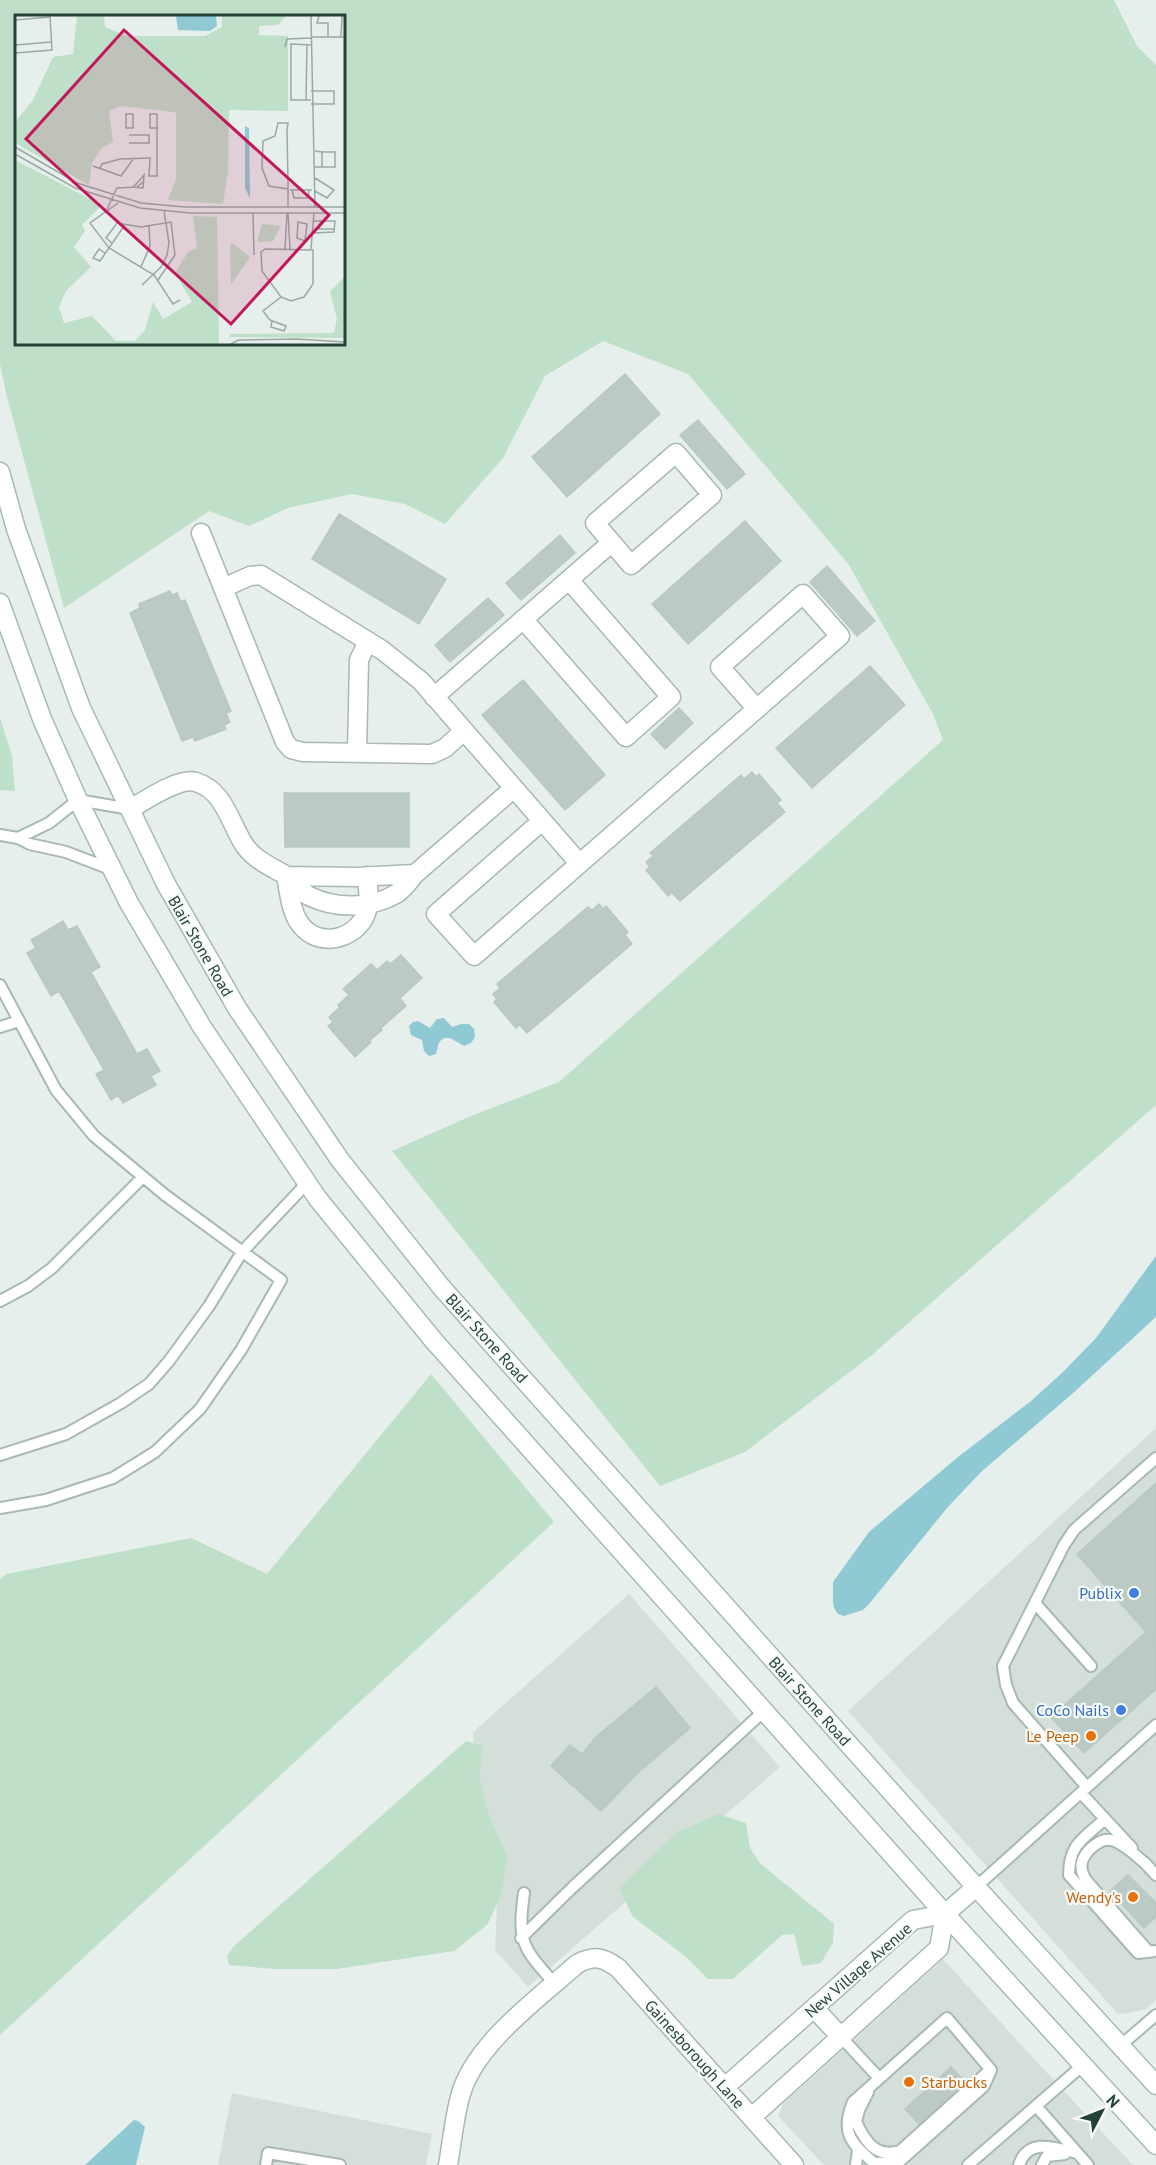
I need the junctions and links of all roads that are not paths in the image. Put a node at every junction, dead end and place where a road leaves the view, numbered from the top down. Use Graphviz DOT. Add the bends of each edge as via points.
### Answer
graph roads {
  1 [pos="0,472"];
  2 [pos="201,533"];
  3 [pos="611,543"];
  4 [pos="569,580"];
  5 [pos="223,588"];
  6 [pos="0,603"];
  7 [pos="523,620"];
  8 [pos="368,641"];
  9 [pos="434,697"];
  10 [pos="757,709"];
  11 [pos="464,731"];
  12 [pos="357,753"];
  13 [pos="514,788"];
  14 [pos="78,800"];
  15 [pos="130,809"];
  16 [pos="542,820"];
  17 [pos="0,835"];
  18 [pos="18,838"];
  19 [pos="579,864"];
  20 [pos="113,870"];
  21 [pos="415,874"];
  22 [pos="286,876"];
  23 [pos="367,876"];
  24 [pos="369,904"];
  25 [pos="0,985"];
  26 [pos="19,1021"];
  27 [pos="0,1027"];
  28 [pos="143,1177"];
  29 [pos="307,1184"];
  30 [pos="242,1252"];
  31 [pos="0,1301"];
  32 [pos="0,1455"];
  33 [pos="1156,1458"];
  34 [pos="0,1508"];
  35 [pos="1035,1603"];
  36 [pos="1091,1666"];
  37 [pos="764,1711"];
  38 [pos="1156,1725"];
  39 [pos="1084,1790"];
  40 [pos="1105,1819"];
  41 [pos="1147,1865"];
  42 [pos="1156,1875"];
  43 [pos="976,1887"];
  44 [pos="525,1893"];
  45 [pos="945,1914"];
  46 [pos="521,1938"];
  47 [pos="1153,1951"];
  48 [pos="555,1984"];
  49 [pos="814,2008"];
  50 [pos="1156,2015"];
  51 [pos="841,2037"];
  52 [pos="1120,2046"];
  53 [pos="1083,2065"];
  54 [pos="991,2070"];
  55 [pos="879,2078"];
  56 [pos="1156,2085"];
  57 [pos="725,2087"];
  58 [pos="1036,2106"];
  59 [pos="752,2117"];
  60 [pos="1156,2145"];
  61 [pos="858,2150"];
  62 [pos="1077,2152"];
  63 [pos="895,2163"];
  64 [pos="266,2165"];
  65 [pos="340,2165"];
  66 [pos="448,2165"];
  67 [pos="794,2165"];
  68 [pos="856,2165"];
  69 [pos="968,2165"];
  70 [pos="1019,2165"];
  71 [pos="1042,2165"];
  72 [pos="1088,2165"];
  1 -- 15 [label="street, Blair Stone Road" via="16,529 81,708"];
  2 -- 5 [label="street"];
  3 -- 3 [label="street" via="594,523 676,453 712,495 631,565"];
  3 -- 4 [label="street"];
  4 -- 7 [label="street"];
  4 -- 7 [label="street" via="671,697 626,737"];
  5 -- 8 [label="street" via="261,575"];
  5 -- 12 [label="street" via="285,742 291,749 303,752"];
  6 -- 14 [label="street" via="42,719"];
  7 -- 9 [label="street"];
  8 -- 9 [label="street" via="421,681"];
  8 -- 12 [label="street" via="359,660"];
  9 -- 11 [label="street"];
  10 -- 10 [label="street" via="840,636 803,594 720,667"];
  10 -- 19 [label="street"];
  11 -- 12 [label="street" via="432,754"];
  11 -- 13 [label="street"];
  13 -- 16 [label="street"];
  13 -- 21 [label="street"];
  14 -- 15 [label="lane"];
  14 -- 18 [label="lane" via="49,823"];
  14 -- 20 [label="street"];
  15 -- 22 [label="street" via="173,786 187,781 197,783 218,798 254,856"];
  15 -- 43 [label="street, Blair Stone Road" via="166,884 237,1008 340,1160 442,1288"];
  16 -- 19 [label="street"];
  16 -- 19 [label="street" via="436,914 474,956"];
  17 -- 18 [label="lane"];
  18 -- 20 [label="lane"];
  20 -- 29 [label="street" via="202,1027"];
  21 -- 23 [label="street"];
  21 -- 24 [label="street" via="397,893"];
  22 -- 23 [label="street"];
  22 -- 24 [label="street" via="307,896 332,904"];
  22 -- 24 [label="street" via="299,923 321,938 336,940 349,932 363,919"];
  23 -- 24 [label="street"];
  25 -- 26 [label="lane"];
  26 -- 27 [label="lane"];
  26 -- 28 [label="lane" via="56,1090 94,1136"];
  28 -- 30 [label="lane"];
  28 -- 31 [label="lane" via="52,1268"];
  29 -- 30 [label="lane"];
  29 -- 37 [label="street" via="434,1341"];
  30 -- 32 [label="lane" via="209,1306 149,1384 66,1434"];
  30 -- 34 [label="lane" via="281,1280 200,1409 155,1452 113,1478 46,1500"];
  33 -- 35 [label="lane" via="1074,1530"];
  35 -- 36 [label="lane"];
  35 -- 39 [label="lane" via="1003,1666 1006,1685 1012,1703"];
  37 -- 45 [label="street"];
  37 -- 46 [label="lane"];
  38 -- 39 [label="lane"];
  39 -- 40 [label="lane"];
  39 -- 43 [label="lane"];
  40 -- 41 [label="lane"];
  40 -- 47 [label="lane" via="1074,1847 1069,1875 1138,1953"];
  41 -- 42 [label="lane"];
  41 -- 47 [label="lane" via="1113,1840 1095,1845 1081,1864 1086,1880"];
  43 -- 45 [label="street"];
  43 -- 52 [label="street, Blair Stone Road"];
  44 -- 46 [label="lane"];
  45 -- 49 [label="street, New Village Avenue" via="913,1920"];
  45 -- 51 [label="street" via="939,1948"];
  45 -- 53 [label="street"];
  46 -- 48 [label="lane" via="528,1954"];
  48 -- 57 [label="street, Gainesborough Lane" via="589,1958 603,1958 618,1968"];
  48 -- 66 [label="street" via="499,2034 472,2068 460,2095"];
  49 -- 51 [label="street"];
  49 -- 57 [label="street, New Village Avenue"];
  50 -- 52 [label="lane"];
  51 -- 55 [label="lane"];
  51 -- 59 [label="street"];
  52 -- 56 [label="street, Blair Stone Road"];
  53 -- 58 [label="lane"];
  53 -- 60 [label="street"];
  54 -- 55 [label="lane" via="947,2018"];
  54 -- 55 [label="lane" via="900,2151 890,2154 878,2152 856,2122 865,2096"];
  54 -- 63 [label="lane" via="984,2086"];
  55 -- 61 [label="lane" via="853,2102 846,2118 848,2134"];
  57 -- 59 [label="street, Gainesborough Lane"];
  58 -- 62 [label="lane"];
  58 -- 69 [label="lane"];
  59 -- 67 [label="street, Gainesborough Lane"];
  61 -- 63 [label="lane" via="874,2163"];
  61 -- 68 [label="lane"];
  62 -- 70 [label="lane" via="1040,2145 1030,2149"];
  62 -- 71 [label="lane" via="1047,2156"];
  62 -- 72 [label="lane"];
  64 -- 65 [label="lane" via="268,2153"];
}
